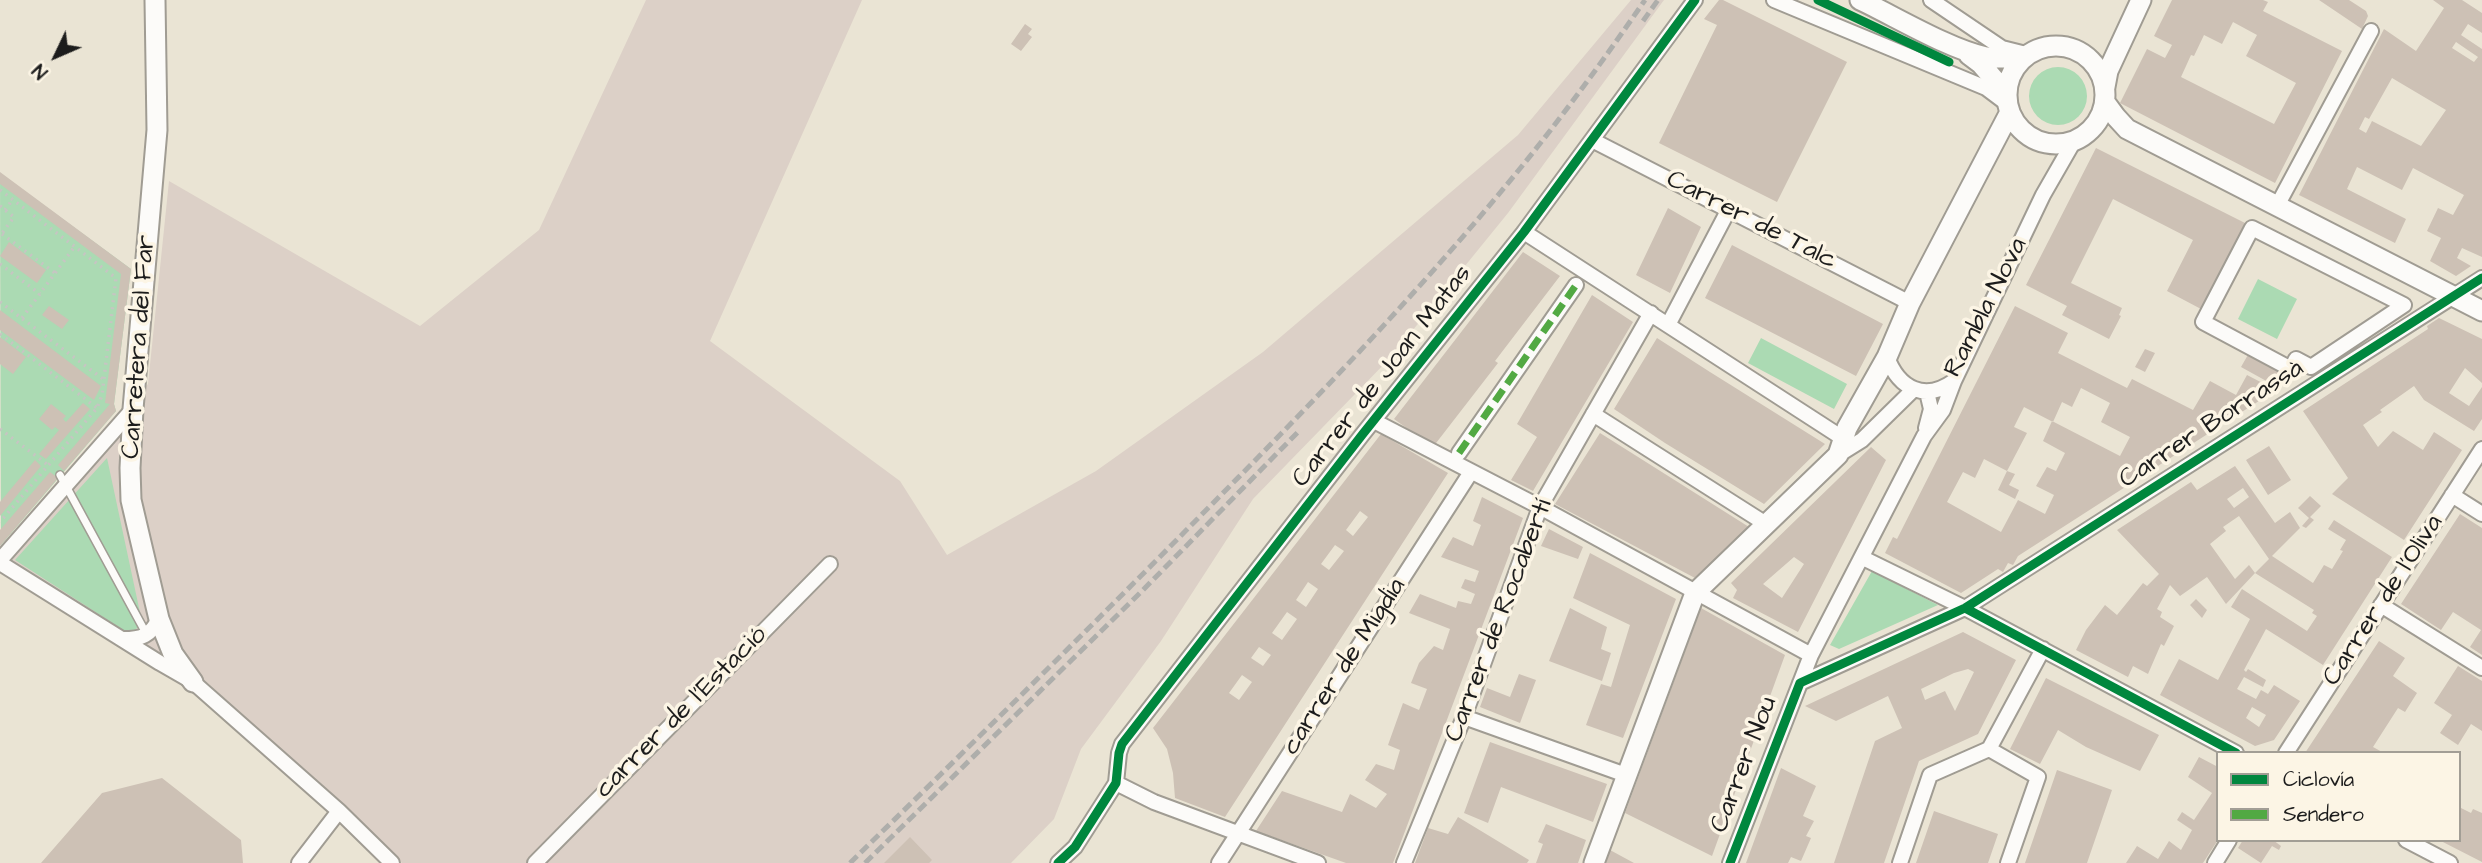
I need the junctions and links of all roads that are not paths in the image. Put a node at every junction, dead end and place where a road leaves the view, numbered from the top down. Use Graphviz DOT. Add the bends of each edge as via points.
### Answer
graph roads {
  1 [pos="155,0"];
  2 [pos="1695,0"];
  3 [pos="1774,0"];
  4 [pos="1860,0"];
  5 [pos="1931,0"];
  6 [pos="2141,0"];
  7 [pos="2371,31"];
  8 [pos="2121,39"];
  9 [pos="1956,46"];
  10 [pos="2082,53"];
  11 [pos="2026,56"];
  12 [pos="2105,94"];
  13 [pos="2008,103"];
  14 [pos="2094,126"];
  15 [pos="2127,129"];
  16 [pos="1592,141"];
  17 [pos="2074,141"];
  18 [pos="2277,206"];
  19 [pos="1729,209"];
  20 [pos="1524,232"];
  21 [pos="2482,278"];
  22 [pos="1576,285"];
  23 [pos="2452,296"];
  24 [pos="1910,303"];
  25 [pos="2482,311"];
  26 [pos="1651,313"];
  27 [pos="1668,325"];
  28 [pos="1887,357"];
  29 [pos="2311,366"];
  30 [pos="1954,381"];
  31 [pos="1921,391"];
  32 [pos="133,409"];
  33 [pos="1593,414"];
  34 [pos="1374,421"];
  35 [pos="1924,436"];
  36 [pos="1841,447"];
  37 [pos="2482,449"];
  38 [pos="1459,453"];
  39 [pos="1471,472"];
  40 [pos="63,480"];
  41 [pos="2452,495"];
  42 [pos="1540,508"];
  43 [pos="2482,514"];
  44 [pos="1766,524"];
  45 [pos="1863,558"];
  46 [pos="0,561"];
  47 [pos="830,564"];
  48 [pos="1695,593"];
  49 [pos="2381,605"];
  50 [pos="1965,608"];
  51 [pos="153,627"];
  52 [pos="123,639"];
  53 [pos="2043,649"];
  54 [pos="1811,655"];
  55 [pos="2482,668"];
  56 [pos="193,682"];
  57 [pos="1800,683"];
  58 [pos="1464,717"];
  59 [pos="1989,749"];
  60 [pos="2232,751"];
  61 [pos="2287,751"];
  62 [pos="1626,775"];
  63 [pos="1116,783"];
  64 [pos="339,811"];
  65 [pos="1238,835"];
  66 [pos="2228,842"];
  67 [pos="2410,842"];
  68 [pos="299,863"];
  69 [pos="392,863"];
  70 [pos="535,863"];
  71 [pos="1058,863"];
  72 [pos="1220,863"];
  73 [pos="1318,863"];
  74 [pos="1404,863"];
  75 [pos="1594,863"];
  76 [pos="1730,863"];
  77 [pos="1900,863"];
  78 [pos="2008,863"];
  79 [pos="2215,863"];
  80 [pos="2450,863"];
  1 -- 32 [label="street, Carretera del Far" via="157,130"];
  2 -- 16 [label="street, Carrer de Joan Matas"];
  3 -- 13 [label="street" via="1986,88"];
  4 -- 9 [label="street"];
  5 -- 11 [label="street" via="2002,48"];
  6 -- 8 [label="street"];
  7 -- 18 [label="street"];
  8 -- 10 [label="street"];
  8 -- 12 [label="street" via="2108,71"];
  9 -- 11 [label="street" via="1985,57"];
  9 -- 13 [label="street" via="1981,64"];
  10 -- 11 [label="street" via="2054,45"];
  10 -- 12 [label="street" via="2101,74"];
  11 -- 13 [label="street" via="2010,74"];
  12 -- 14 [label="street"];
  12 -- 15 [label="street"];
  13 -- 17 [label="street" via="2025,133 2036,140"];
  13 -- 24 [label="street"];
  14 -- 15 [label="street"];
  14 -- 17 [label="street"];
  15 -- 18 [label="street"];
  16 -- 19 [label="street, Carrer de Talc"];
  16 -- 20 [label="street, Carrer de Joan Matas"];
  17 -- 30 [label="street, Rambla Nova" via="2043,195"];
  18 -- 23 [label="street"];
  19 -- 24 [label="street, Carrer de Talc"];
  19 -- 27 [label="street"];
  20 -- 26 [label="street"];
  20 -- 34 [label="street, Carrer de Joan Matas"];
  21 -- 23 [label="street, Carrer Borrassà"];
  22 -- 38 [label="street"];
  23 -- 25 [label="street"];
  23 -- 50 [label="street, Carrer Borrassà"];
  24 -- 28 [label="street"];
  26 -- 27 [label="street"];
  26 -- 33 [label="street, Carrer de Rocabertí"];
  27 -- 36 [label="street"];
  28 -- 31 [label="street, Rambla Nova" via="1892,371"];
  28 -- 36 [label="street"];
  29 -- 29 [label="street" via="2296,359 2291,369 2203,322 2252,228 2404,304"];
  30 -- 31 [label="street, Rambla Nova" via="1941,390"];
  30 -- 35 [label="street, Carrer Nou" via="1943,410"];
  31 -- 35 [label="street, Carrer Nou" via="1931,409"];
  31 -- 36 [label="street" via="1862,440"];
  32 -- 40 [label="street"];
  32 -- 51 [label="street, Carretera del Far" via="131,500"];
  33 -- 42 [label="street, Carrer de Rocabertí"];
  33 -- 44 [label="street"];
  34 -- 39 [label="street"];
  34 -- 63 [label="street, Carrer de Joan Matas" via="1122,744"];
  35 -- 45 [label="street, Carrer Nou"];
  36 -- 44 [label="street"];
  37 -- 41 [label="street, Carrer de l'Oliva"];
  39 -- 42 [label="street"];
  39 -- 65 [label="street, carrer de Migdia"];
  40 -- 46 [label="street"];
  40 -- 51 [label="lane"];
  41 -- 43 [label="street"];
  41 -- 49 [label="street, Carrer de l'Oliva"];
  42 -- 48 [label="street"];
  42 -- 58 [label="street, Carrer de Rocabertí"];
  44 -- 48 [label="street"];
  45 -- 50 [label="street"];
  45 -- 54 [label="street, Carrer Nou"];
  46 -- 52 [label="street"];
  47 -- 70 [label="street, carrer de l'Estació"];
  48 -- 54 [label="street"];
  48 -- 62 [label="street"];
  49 -- 55 [label="street"];
  49 -- 61 [label="street, Carrer de l'Oliva"];
  50 -- 53 [label="street"];
  50 -- 57 [label="street, Carrer Borrassà"];
  51 -- 52 [label="street" via="137,639"];
  51 -- 56 [label="street, Carretera del Far"];
  52 -- 56 [label="street"];
  53 -- 59 [label="street"];
  53 -- 60 [label="street"];
  54 -- 57 [label="street, Carrer Nou"];
  56 -- 64 [label="street"];
  57 -- 76 [label="street, Carrer Nou"];
  58 -- 62 [label="street"];
  58 -- 74 [label="street, Carrer de Rocabertí"];
  59 -- 77 [label="street" via="1930,775"];
  59 -- 78 [label="street" via="2038,777"];
  62 -- 75 [label="street"];
  63 -- 65 [label="street"];
  63 -- 71 [label="street" via="1075,846"];
  64 -- 68 [label="street"];
  64 -- 69 [label="street"];
  65 -- 72 [label="street, carrer de Migdia"];
  65 -- 73 [label="street"];
  66 -- 79 [label="street"];
  67 -- 80 [label="street"];
}
